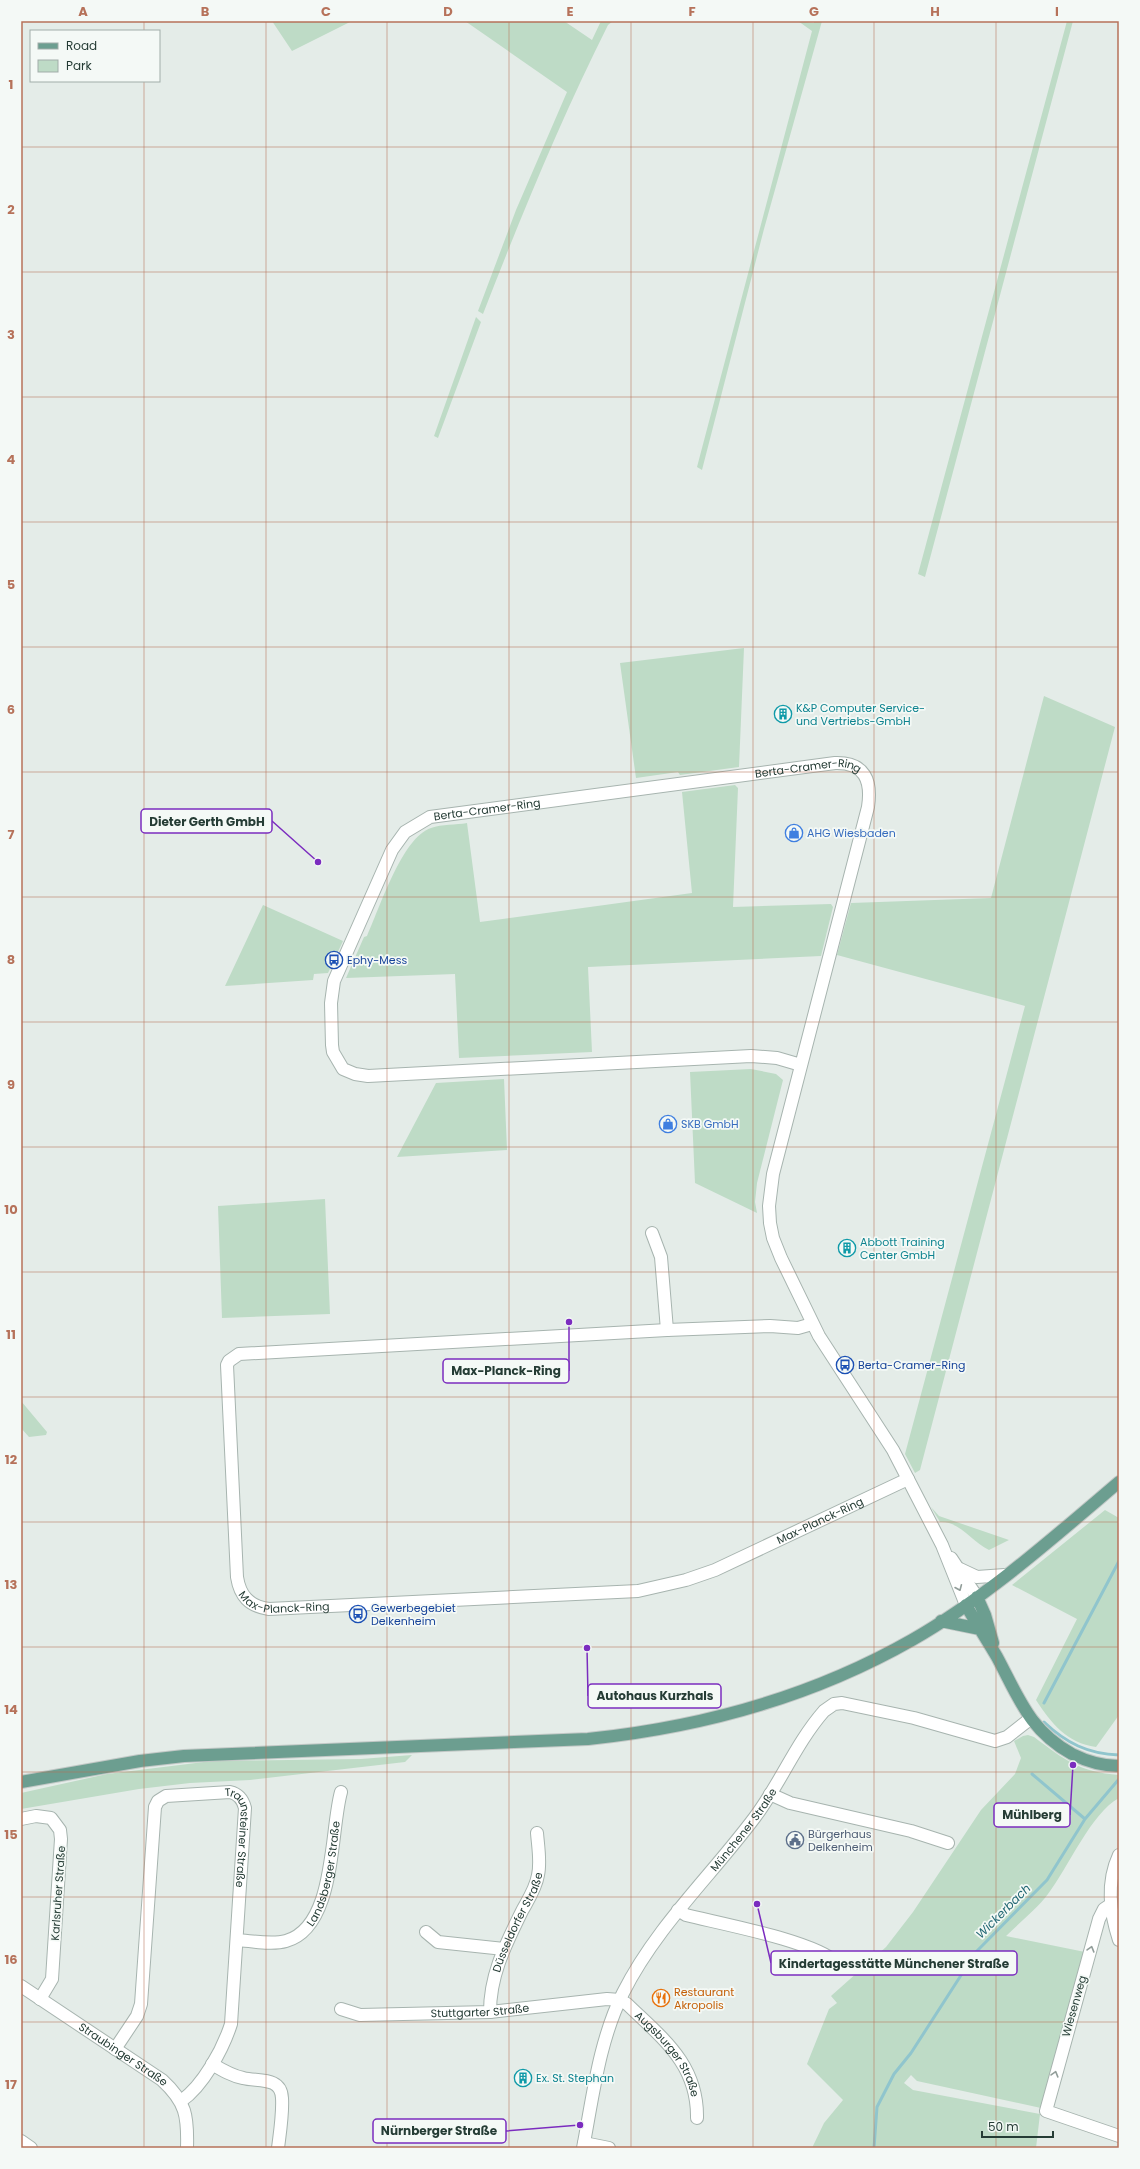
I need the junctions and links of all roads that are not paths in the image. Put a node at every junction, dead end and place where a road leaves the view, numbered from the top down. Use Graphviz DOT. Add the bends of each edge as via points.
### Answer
graph roads {
  1 [pos="801,1064"];
  2 [pos="652,1233"];
  3 [pos="812,1324"];
  4 [pos="667,1330"];
  5 [pos="908,1479"];
  6 [pos="1119,1482"];
  7 [pos="942,1545"];
  8 [pos="960,1569"];
  9 [pos="1005,1575"];
  10 [pos="976,1597"];
  11 [pos="966,1605"];
  12 [pos="942,1622"];
  13 [pos="980,1629"];
  14 [pos="997,1657"];
  15 [pos="1030,1719"];
  16 [pos="1117,1766"];
  17 [pos="21,1782"];
  18 [pos="341,1792"];
  19 [pos="770,1794"];
  20 [pos="21,1819"];
  21 [pos="537,1833"];
  22 [pos="948,1843"];
  23 [pos="1119,1855"];
  24 [pos="1110,1905"];
  25 [pos="678,1910"];
  26 [pos="426,1932"];
  27 [pos="237,1940"];
  28 [pos="1119,1940"];
  29 [pos="504,1949"];
  30 [pos="837,1964"];
  31 [pos="21,1986"];
  32 [pos="40,1999"];
  33 [pos="620,2000"];
  34 [pos="341,2008"];
  35 [pos="490,2012"];
  36 [pos="115,2049"];
  37 [pos="212,2064"];
  38 [pos="181,2101"];
  39 [pos="697,2118"];
  40 [pos="1119,2136"];
  41 [pos="21,2141"];
  42 [pos="584,2146"];
  43 [pos="31,2148"];
  44 [pos="187,2148"];
  45 [pos="278,2148"];
  46 [pos="609,2148"];
  1 -- 1 [label="street, Berta-Cramer-Ring" via="868,807 870,794 867,779 858,769 848,764 823,764 430,817 405,832 392,850 332,990 333,1052 343,1069 355,1074 368,1076 751,1056 777,1058"];
  1 -- 3 [label="street, Berta-Cramer-Ring" via="773,1174 769,1206 776,1246"];
  2 -- 4 [label="street" via="661,1257"];
  3 -- 4 [label="street, Max-Planck-Ring" via="798,1328 770,1326"];
  3 -- 5 [label="street" via="875,1420"];
  4 -- 5 [label="street, Max-Planck-Ring" via="248,1352 234,1357 227,1365 236,1577 242,1596 258,1607 269,1609 638,1591 686,1580 727,1565"];
  5 -- 7 [label="street"];
  6 -- 9 [label="main road"];
  7 -- 8 [label="street"];
  7 -- 11 [label="street, one-way"];
  8 -- 9 [label="street" via="977,1577"];
  8 -- 10 [label="street"];
  9 -- 10 [label="main road"];
  10 -- 11 [label="main road"];
  10 -- 14 [label="main road" via="987,1621"];
  11 -- 12 [label="main road"];
  11 -- 13 [label="main road"];
  12 -- 13 [label="main road"];
  12 -- 17 [label="main road" via="882,1656 804,1691 720,1718 655,1731 553,1742 184,1756"];
  13 -- 14 [label="main road"];
  14 -- 15 [label="main road"];
  15 -- 16 [label="main road" via="1062,1748 1095,1763"];
  15 -- 19 [label="street, Münchener Straße" via="1007,1737 990,1740 914,1718 856,1705 834,1704 820,1716"];
  18 -- 27 [label="street, Landsberger Straße" via="328,1876 311,1922 298,1936 285,1942"];
  19 -- 22 [label="street" via="790,1803 905,1829"];
  19 -- 25 [label="street, Münchener Straße" via="740,1837"];
  20 -- 32 [label="street, Karlsruher Straße" via="36,1816 51,1818 60,1830 62,1839 52,1979"];
  21 -- 29 [label="street, Düsseldorfer Straße" via="537,1879"];
  23 -- 24 [label="street" via="1113,1873"];
  24 -- 28 [label="street"];
  40 -- 24 [label="street, Wiesenweg, one-way" via="1046,2112 1099,1919 1104,1909"];
  25 -- 30 [label="street" via="686,1915 803,1945 832,1958"];
  25 -- 33 [label="street, Münchener Straße" via="646,1953"];
  26 -- 29 [label="street" via="438,1942"];
  27 -- 36 [label="street, Traunsteiner Straße" via="244,1803 236,1794 230,1792 166,1796 158,1801 155,1807 141,2004 137,2016"];
  27 -- 37 [label="street, Traunsteiner Straße" via="232,2024 226,2041"];
  29 -- 35 [label="street, Düsseldorfer Straße" via="492,1985"];
  31 -- 32 [label="street, Straubinger Straße"];
  32 -- 36 [label="street, Straubinger Straße"];
  33 -- 35 [label="street, Stuttgarter Straße" via="607,1999"];
  33 -- 39 [label="street, Augsburger Straße" via="628,2004 674,2049 693,2087 697,2102"];
  33 -- 42 [label="street, Münchener Straße" via="602,2051"];
  34 -- 35 [label="street, Stuttgarter Straße" via="360,2015"];
  36 -- 38 [label="street, Straubinger Straße" via="162,2080"];
  37 -- 38 [label="street, Traunsteiner Straße" via="192,2093"];
  37 -- 45 [label="street" via="234,2076 271,2081 276,2084 282,2097"];
  38 -- 44 [label="street, Straubinger Straße" via="188,2124"];
  41 -- 43 [label="street"];
  42 -- 46 [label="street"];
}
